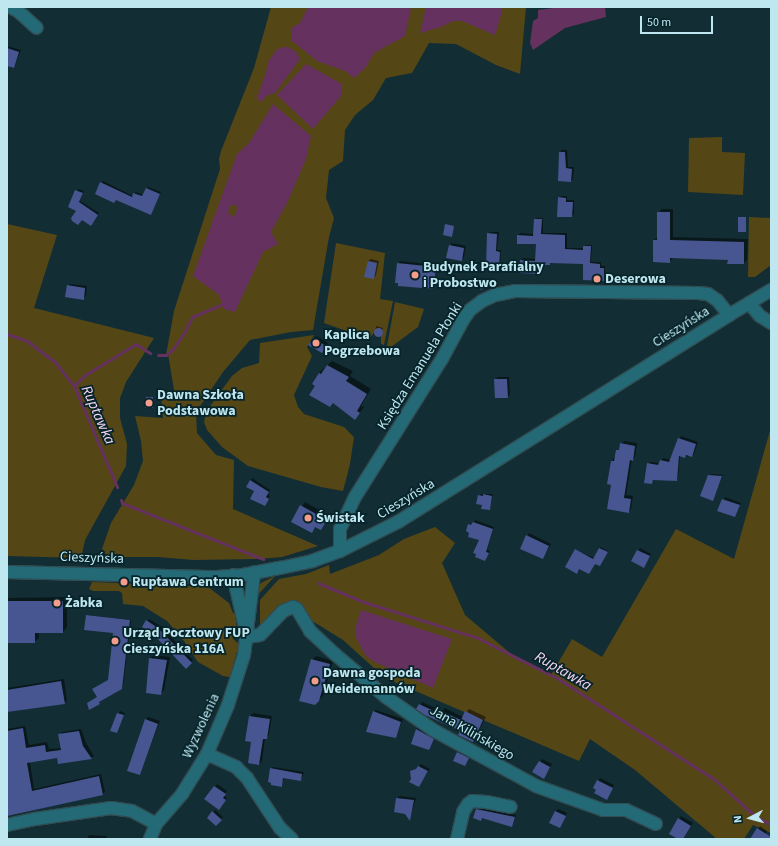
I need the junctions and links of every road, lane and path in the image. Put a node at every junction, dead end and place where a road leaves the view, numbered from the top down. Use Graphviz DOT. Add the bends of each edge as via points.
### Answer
graph roads {
  1 [pos="10,7"];
  2 [pos="37,28"];
  3 [pos="771,290"];
  4 [pos="750,303"];
  5 [pos="729,315"];
  6 [pos="771,323"];
  7 [pos="340,551"];
  8 [pos="7,572"];
  9 [pos="254,573"];
  10 [pos="233,576"];
  11 [pos="247,637"];
  12 [pos="207,754"];
  13 [pos="511,807"];
  14 [pos="156,824"];
  15 [pos="656,824"];
  16 [pos="7,825"];
  17 [pos="150,839"];
  18 [pos="292,839"];
  19 [pos="457,839"];
  1 -- 2 [label="street"];
  3 -- 4 [label="street, Cieszyńska"];
  4 -- 5 [label="street, Cieszyńska"];
  4 -- 6 [label="street" via="760,316"];
  5 -- 7 [label="street, Cieszyńska" via="398,522"];
  5 -- 7 [label="street, Księdza Emanuela Płonki" via="717,300 708,294 698,293 515,291 482,301 470,310 463,320 444,357 355,497 340,528"];
  7 -- 9 [label="street, Cieszyńska" via="306,563"];
  8 -- 10 [label="street, Cieszyńska"];
  9 -- 10 [label="street, Cieszyńska"];
  9 -- 11 [label="street, Wyzwolenia"];
  10 -- 11 [label="street, Wyzwolenia"];
  11 -- 12 [label="street, Wyzwolenia" via="240,670"];
  11 -- 15 [label="street, Jana Kilińskiego" via="260,635 283,612 293,607 298,609 310,631 336,655 386,697 433,730 536,786 604,810 626,810"];
  12 -- 14 [label="street, Wyzwolenia" via="182,794"];
  12 -- 18 [label="street" via="236,767 247,778 280,828"];
  13 -- 19 [label="street" via="472,802 463,812"];
  14 -- 16 [label="street" via="132,811 110,808"];
  14 -- 17 [label="street, Wyzwolenia"];
}
